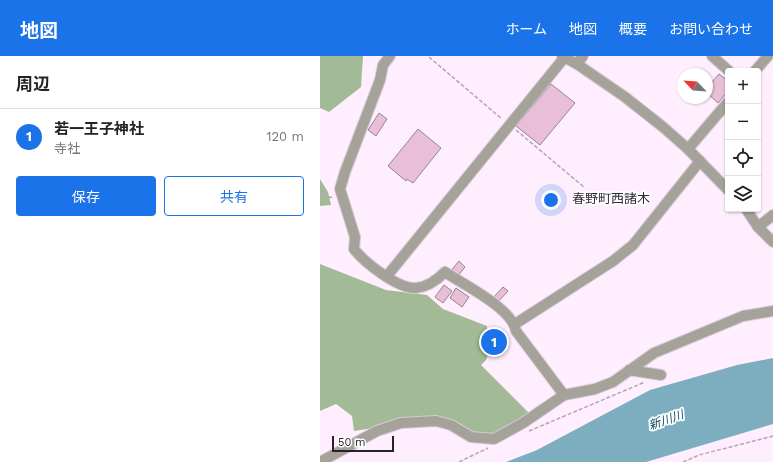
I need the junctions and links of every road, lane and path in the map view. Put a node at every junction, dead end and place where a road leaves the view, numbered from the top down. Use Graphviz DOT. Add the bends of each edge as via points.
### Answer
graph roads {
  1 [pos="390,56"];
  2 [pos="712,56"];
  3 [pos="768,56"];
  4 [pos="429,57"];
  5 [pos="563,57"];
  6 [pos="580,60"];
  7 [pos="726,68"];
  8 [pos="758,68"];
  9 [pos="726,104"];
  10 [pos="511,126"];
  11 [pos="688,149"];
  12 [pos="700,162"];
  13 [pos="725,187"];
  14 [pos="585,188"];
  15 [pos="320,191"];
  16 [pos="342,194"];
  17 [pos="748,212"];
  18 [pos="773,215"];
  19 [pos="758,227"];
  20 [pos="773,242"];
  21 [pos="387,276"];
  22 [pos="773,310"];
  23 [pos="515,324"];
  24 [pos="629,370"];
  25 [pos="661,375"];
  26 [pos="647,381"];
  27 [pos="564,395"];
  28 [pos="523,433"];
  29 [pos="773,436"];
  30 [pos="489,448"];
  31 [pos="320,462"];
  32 [pos="459,462"];
  33 [pos="683,462"];
  1 -- 16 [label="street" via="383,65 380,80 345,172 340,189"];
  2 -- 7 [label="street"];
  3 -- 8 [label="street"];
  4 -- 10 [label="path"];
  5 -- 6 [label="street"];
  5 -- 10 [label="street"];
  6 -- 11 [label="street"];
  9 -- 11 [label="street"];
  10 -- 14 [label="path"];
  10 -- 21 [label="street"];
  11 -- 12 [label="street"];
  12 -- 13 [label="street"];
  12 -- 23 [label="street" via="633,245 607,265"];
  15 -- 16 [label="path" via="326,198"];
  16 -- 21 [label="street" via="355,237 354,249 361,258"];
  17 -- 19 [label="street"];
  18 -- 19 [label="street"];
  19 -- 20 [label="street"];
  21 -- 23 [label="street" via="402,286 416,288 433,283 445,272 492,303"];
  22 -- 24 [label="street" via="743,316 691,337 654,353"];
  23 -- 27 [label="street" via="516,331"];
  24 -- 25 [label="street"];
  24 -- 27 [label="street" via="613,382 595,389"];
  26 -- 28 [label="path"];
  27 -- 31 [label="street" via="494,439 470,437 451,425 436,421 401,423 377,431"];
  29 -- 33 [label="path" via="713,451"];
  30 -- 32 [label="path"];
}
